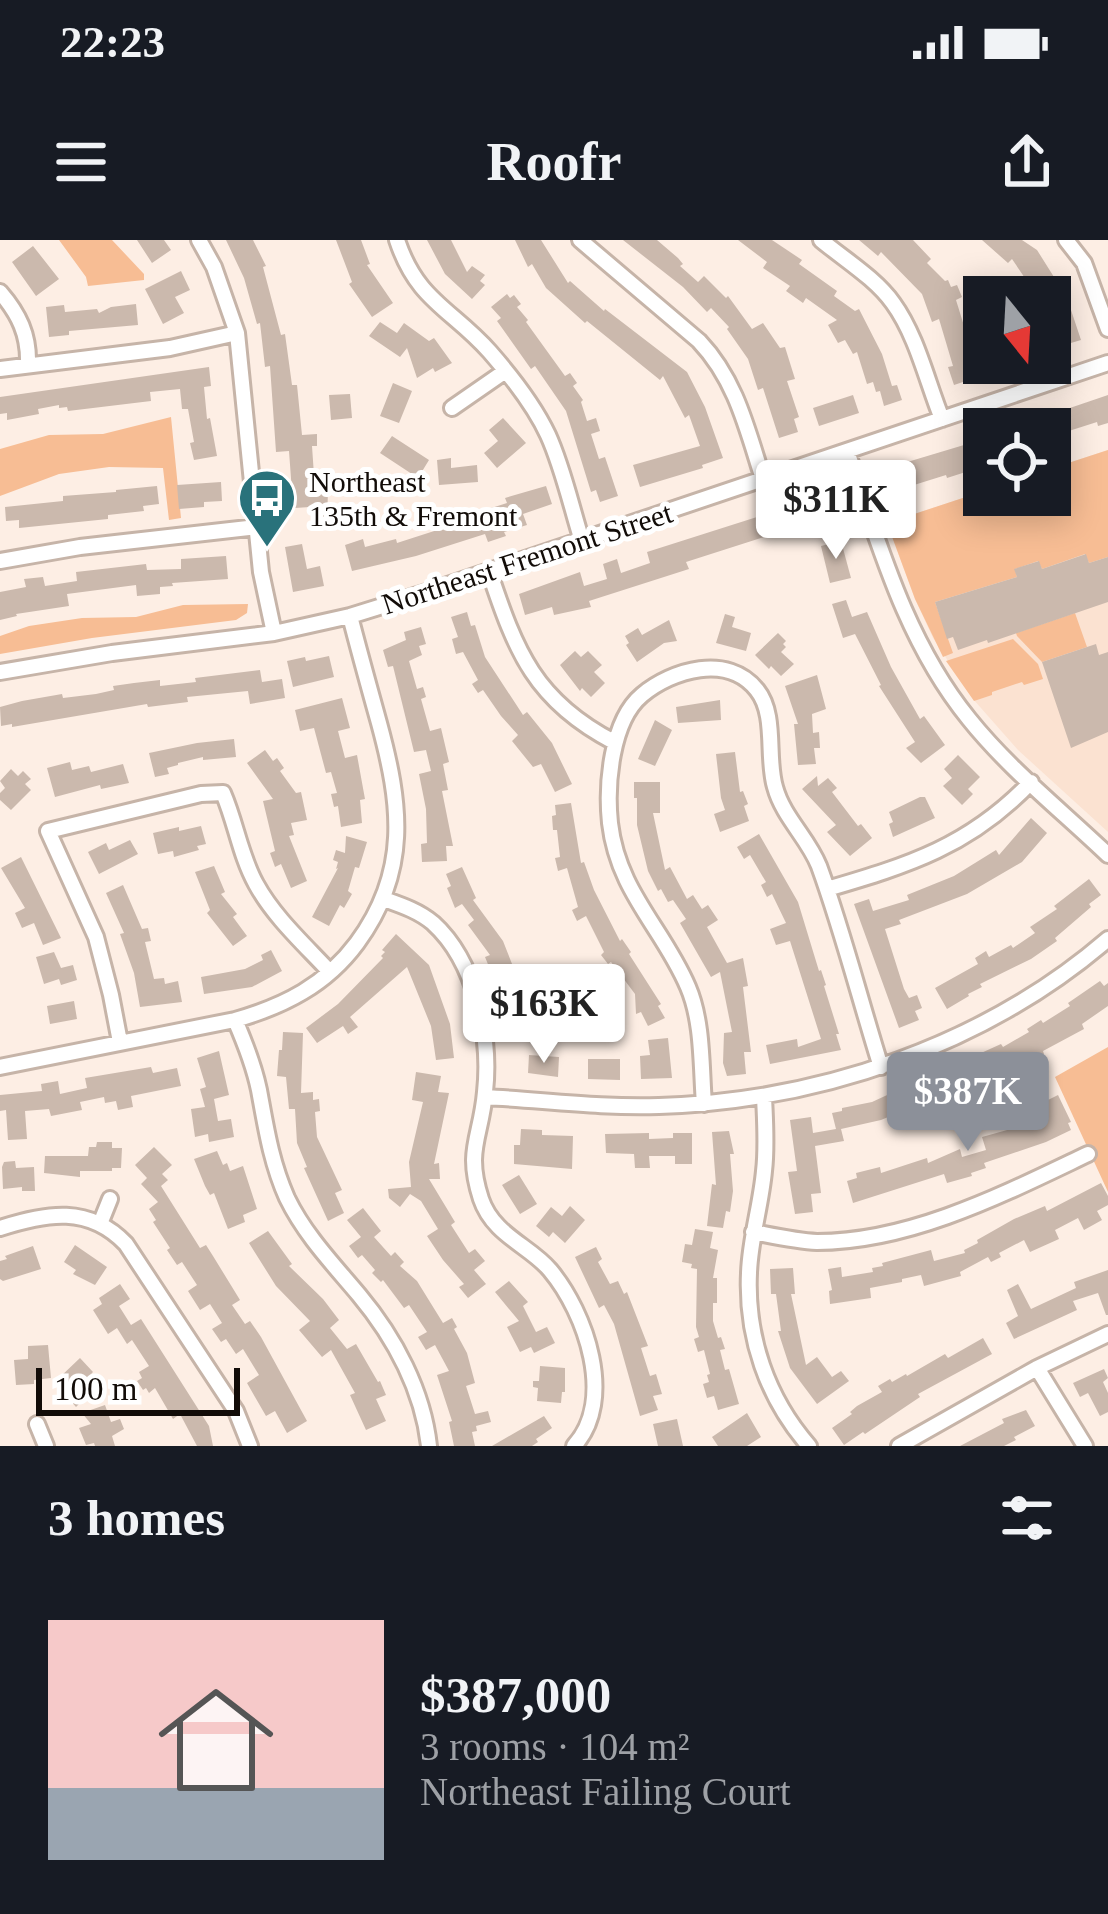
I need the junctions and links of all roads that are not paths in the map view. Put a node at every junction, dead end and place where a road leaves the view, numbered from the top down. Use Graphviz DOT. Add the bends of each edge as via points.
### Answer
graph roads {
  1 [pos="200,240"];
  2 [pos="397,240"];
  3 [pos="580,240"];
  4 [pos="820,240"];
  5 [pos="1066,240"];
  6 [pos="0,292"];
  7 [pos="1108,329"];
  8 [pos="237,333"];
  9 [pos="1108,363"];
  10 [pos="28,364"];
  11 [pos="0,369"];
  12 [pos="505,372"];
  13 [pos="452,408"];
  14 [pos="942,419"];
  15 [pos="847,451"];
  16 [pos="763,479"];
  17 [pos="257,527"];
  18 [pos="582,541"];
  19 [pos="0,561"];
  20 [pos="489,572"];
  21 [pos="350,616"];
  22 [pos="274,633"];
  23 [pos="0,672"];
  24 [pos="614,742"];
  25 [pos="1031,782"];
  26 [pos="1108,855"];
  27 [pos="826,889"];
  28 [pos="384,899"];
  29 [pos="1108,939"];
  30 [pos="330,973"];
  31 [pos="235,1020"];
  32 [pos="120,1042"];
  33 [pos="0,1066"];
  34 [pos="881,1067"];
  35 [pos="764,1096"];
  36 [pos="485,1097"];
  37 [pos="704,1104"];
  38 [pos="1088,1154"];
  39 [pos="110,1199"];
  40 [pos="100,1224"];
  41 [pos="0,1228"];
  42 [pos="753,1232"];
  43 [pos="1108,1334"];
  44 [pos="1036,1368"];
  45 [pos="37,1424"];
  46 [pos="578,1441"];
  47 [pos="906,1444"];
  48 [pos="46,1446"];
  49 [pos="250,1446"];
  50 [pos="429,1446"];
  51 [pos="597,1446"];
  52 [pos="809,1446"];
  53 [pos="1085,1446"];
  1 -- 8 [label="street"];
  2 -- 12 [label="street" via="416,281"];
  3 -- 16 [label="street" via="717,359"];
  4 -- 14 [label="street" via="892,302"];
  5 -- 7 [label="street" via="1084,263"];
  6 -- 10 [label="street" via="25,331"];
  8 -- 10 [label="street"];
  8 -- 17 [label="street"];
  9 -- 14 [label="street, Northeast Fremont Street"];
  10 -- 11 [label="street"];
  12 -- 13 [label="street"];
  12 -- 18 [label="street" via="549,437"];
  14 -- 15 [label="street, Northeast Fremont Street"];
  15 -- 16 [label="street, Northeast Fremont Street"];
  15 -- 25 [label="street" via="920,647 972,723"];
  16 -- 18 [label="street, Northeast Fremont Street"];
  17 -- 19 [label="street"];
  17 -- 22 [label="street"];
  18 -- 20 [label="street, Northeast Fremont Street"];
  20 -- 21 [label="street, Northeast Fremont Street"];
  20 -- 24 [label="street" via="510,634 538,682 572,717"];
  21 -- 22 [label="street, Northeast Fremont Street"];
  21 -- 28 [label="street" via="397,806"];
  22 -- 23 [label="street, Northeast Fremont Street"];
  24 -- 27 [label="street" via="637,699 677,674 725,670 757,688 767,709 775,789"];
  24 -- 37 [label="street" via="610,822 621,868 689,989"];
  25 -- 26 [label="street"];
  25 -- 27 [label="street" via="945,849"];
  27 -- 34 [label="street"];
  28 -- 30 [label="street"];
  28 -- 36 [label="street" via="430,921 462,964 483,1029"];
  29 -- 34 [label="street" via="1016,1004"];
  30 -- 31 [label="street" via="292,999"];
  30 -- 32 [label="street" via="254,881 224,793 47,831 96,937"];
  31 -- 32 [label="street"];
  31 -- 50 [label="street" via="287,1197 392,1341"];
  32 -- 33 [label="street"];
  34 -- 35 [label="street"];
  35 -- 37 [label="street"];
  35 -- 42 [label="street" via="765,1169"];
  36 -- 37 [label="street"];
  36 -- 46 [label="street" via="472,1150 483,1206 548,1267 587,1338 595,1382"];
  38 -- 42 [label="street" via="1000,1196 890,1232 822,1242"];
  39 -- 40 [label="street"];
  40 -- 41 [label="street" via="63,1214"];
  40 -- 49 [label="street" via="126,1244 236,1411"];
  42 -- 52 [label="street" via="748,1271 757,1351 785,1415"];
  43 -- 44 [label="street"];
  44 -- 47 [label="street"];
  44 -- 53 [label="street"];
  45 -- 48 [label="street"];
  46 -- 51 [label="street"];
}
